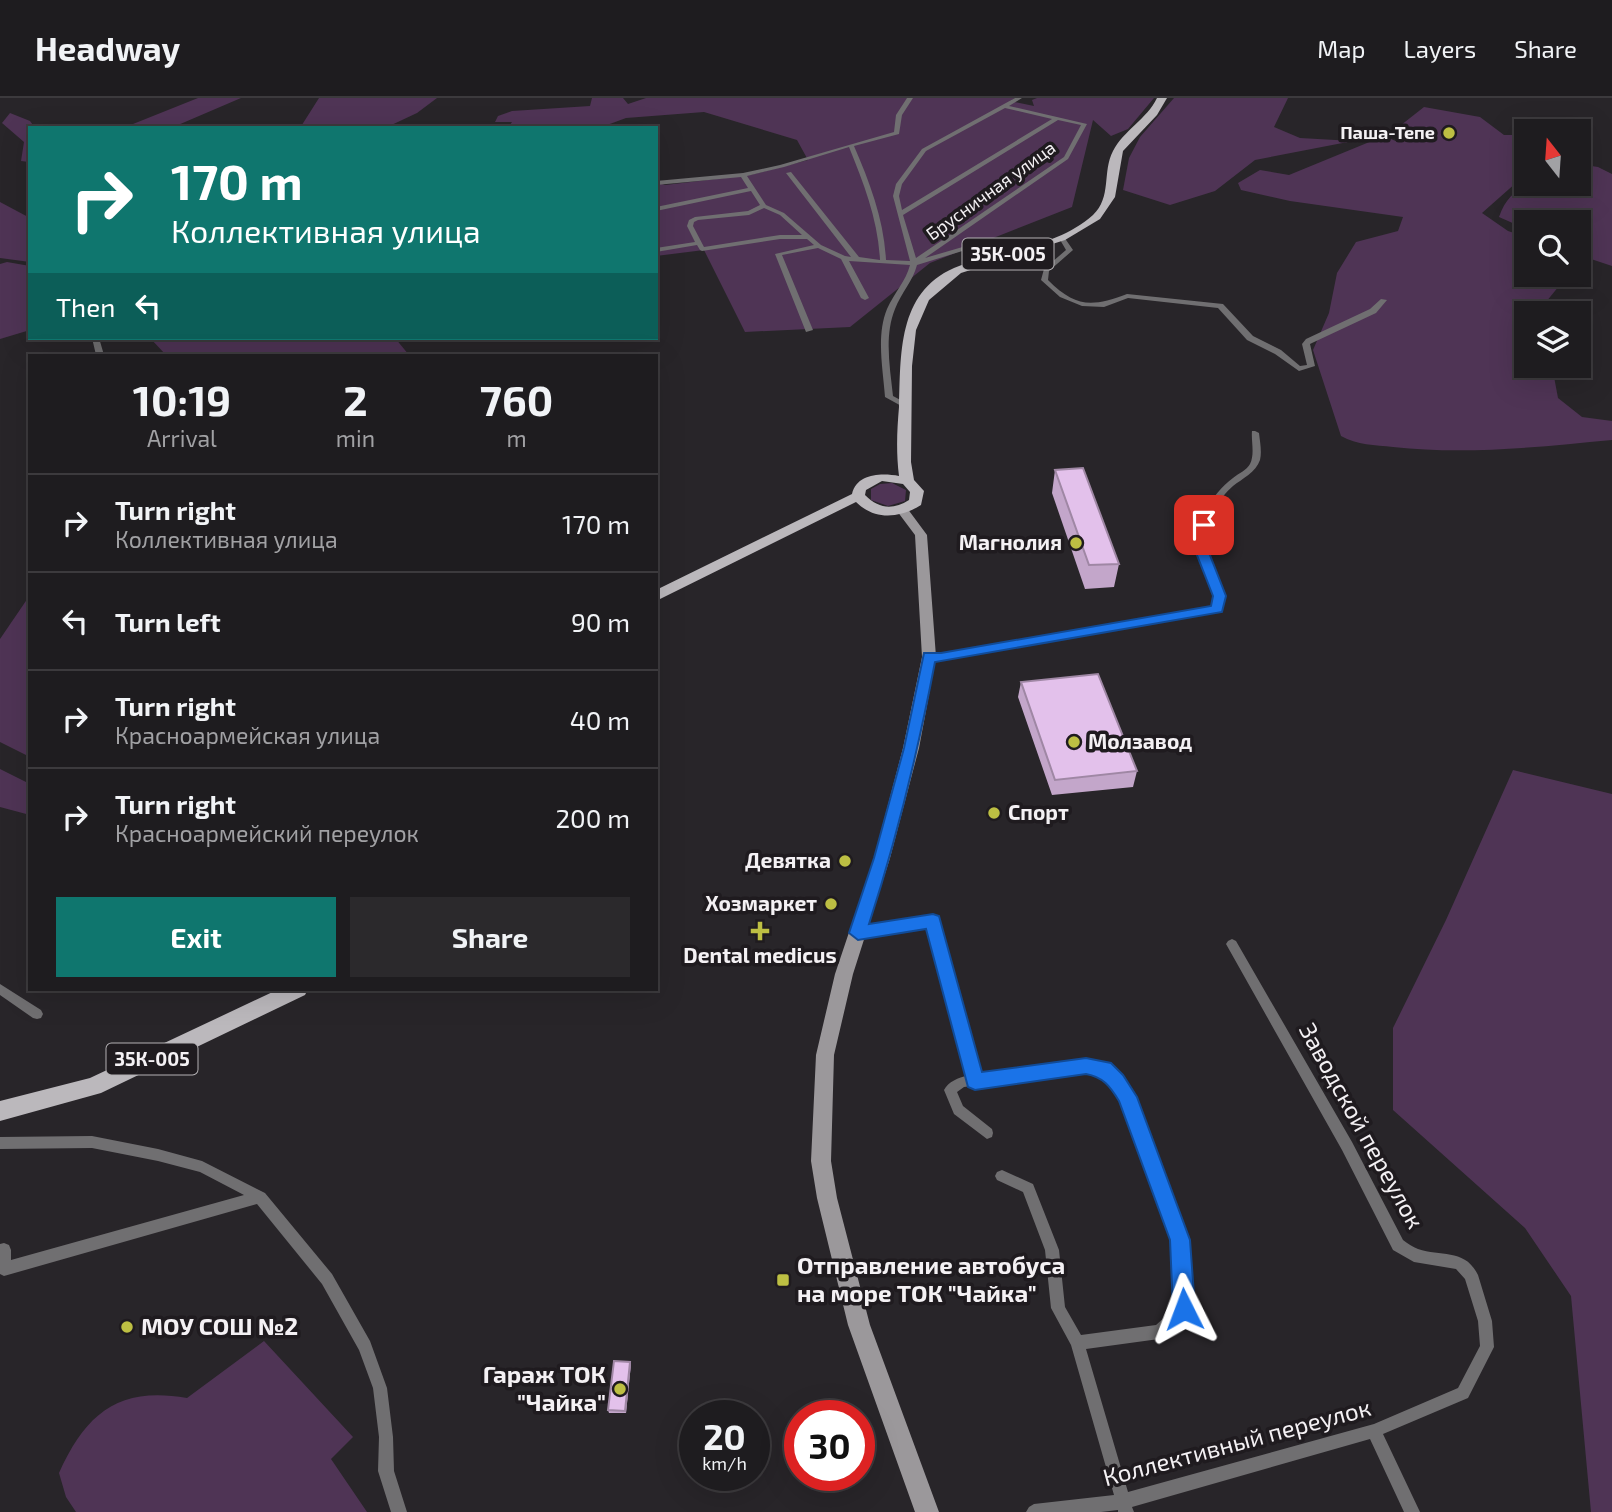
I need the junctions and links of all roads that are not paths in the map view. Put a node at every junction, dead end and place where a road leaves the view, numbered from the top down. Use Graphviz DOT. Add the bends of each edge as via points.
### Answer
graph roads {
  1 [pos="910,98"];
  2 [pos="1019,98"];
  3 [pos="1162,98"];
  4 [pos="1004,106"];
  5 [pos="1056,118"];
  6 [pos="851,145"];
  7 [pos="789,173"];
  8 [pos="743,175"];
  9 [pos="658,183"];
  10 [pos="751,189"];
  11 [pos="764,206"];
  12 [pos="658,209"];
  13 [pos="900,214"];
  14 [pos="810,237"];
  15 [pos="1062,238"];
  16 [pos="698,243"];
  17 [pos="983,243"];
  18 [pos="819,246"];
  19 [pos="658,250"];
  20 [pos="844,258"];
  21 [pos="857,260"];
  22 [pos="883,262"];
  23 [pos="914,263"];
  24 [pos="865,298"];
  25 [pos="1383,300"];
  26 [pos="809,330"];
  27 [pos="905,406"];
  28 [pos="1255,433"];
  29 [pos="901,448"];
  30 [pos="880,477"];
  31 [pos="907,481"];
  32 [pos="858,496"];
  33 [pos="903,511"];
  34 [pos="658,595"];
  35 [pos="929,657"];
  36 [pos="858,933"];
  37 [pos="1231,944"];
  38 [pos="0,989"];
  39 [pos="294,991"];
  40 [pos="37,1014"];
  41 [pos="975,1081"];
  42 [pos="0,1111"];
  43 [pos="987,1133"];
  44 [pos="0,1143"];
  45 [pos="1002,1176"];
  46 [pos="260,1196"];
  47 [pos="0,1251"];
  48 [pos="1077,1343"];
  49 [pos="1448,1402"];
  50 [pos="1374,1431"];
  51 [pos="1124,1507"];
  52 [pos="399,1512"];
  53 [pos="927,1512"];
  54 [pos="1034,1512"];
  55 [pos="1412,1512"];
  1 -- 6 [label="street" via="898,115 897,132"];
  2 -- 4 [label="street"];
  3 -- 15 [label="main road, 35К-005" via="1159,107 1119,149 1105,206 1097,217"];
  4 -- 5 [label="street"];
  4 -- 13 [label="street" via="924,150 899,184"];
  5 -- 13 [label="street"];
  5 -- 23 [label="street, Брусничная улица" via="1084,124 1066,158"];
  6 -- 8 [label="street"];
  6 -- 22 [label="street" via="883,234"];
  7 -- 21 [label="street"];
  8 -- 9 [label="street"];
  8 -- 10 [label="street"];
  10 -- 11 [label="street"];
  10 -- 12 [label="street"];
  11 -- 14 [label="street"];
  11 -- 16 [label="street" via="749,213 691,221"];
  13 -- 23 [label="street"];
  14 -- 16 [label="street" via="702,249"];
  14 -- 18 [label="street"];
  15 -- 25 [label="street" via="1070,250 1046,270 1044,280 1067,301 1095,306 1127,296 1220,306 1250,338 1278,352 1294,367 1311,366 1309,341 1373,311"];
  15 -- 27 [label="main road, 35К-005" via="957,271 929,292 905,342"];
  16 -- 19 [label="street"];
  17 -- 23 [label="street"];
  18 -- 20 [label="street"];
  18 -- 26 [label="street" via="778,254"];
  20 -- 21 [label="street"];
  20 -- 24 [label="street"];
  21 -- 22 [label="street"];
  22 -- 23 [label="street"];
  23 -- 27 [label="street" via="914,271 890,312 884,347 890,397"];
  27 -- 29 [label="main road, 35К-005"];
  28 -- 35 [label="street" via="1257,459 1247,475 1219,494 1204,525 1201,550 1220,596 1217,609"];
  29 -- 30 [label="main road"];
  29 -- 31 [label="main road, 35К-005"];
  30 -- 31 [label="main road"];
  30 -- 32 [label="main road" via="860,488"];
  31 -- 33 [label="main road, 35К-005" via="917,491 916,502"];
  32 -- 33 [label="main road" via="866,507 884,513"];
  32 -- 34 [label="main road"];
  33 -- 35 [label="main road" via="921,535"];
  35 -- 36 [label="main road" via="911,748"];
  36 -- 41 [label="street" via="933,920"];
  36 -- 53 [label="main road" via="825,1055 821,1161 859,1325"];
  37 -- 49 [label="street, Заводской переулок" via="1398,1245 1415,1255 1460,1263 1471,1275 1485,1321 1487,1347 1463,1393"];
  38 -- 40 [label="street"];
  39 -- 42 [label="main road, 35К-005" via="94,1086"];
  41 -- 43 [label="street" via="950,1090 958,1110"];
  41 -- 48 [label="street" via="1086,1066 1104,1069 1127,1097 1180,1240 1184,1309 1160,1332"];
  44 -- 46 [label="street" via="92,1142 158,1155 202,1167"];
  45 -- 48 [label="street" via="1028,1188 1052,1250 1058,1308"];
  46 -- 47 [label="street" via="4,1269 4,1250"];
  46 -- 52 [label="street" via="332,1287 365,1346 380,1388 386,1471"];
  48 -- 51 [label="street"];
  49 -- 50 [label="street, Коллективный переулок"];
  50 -- 51 [label="street, Коллективный переулок"];
  50 -- 55 [label="street"];
  51 -- 54 [label="street, Коллективный переулок"];
}
